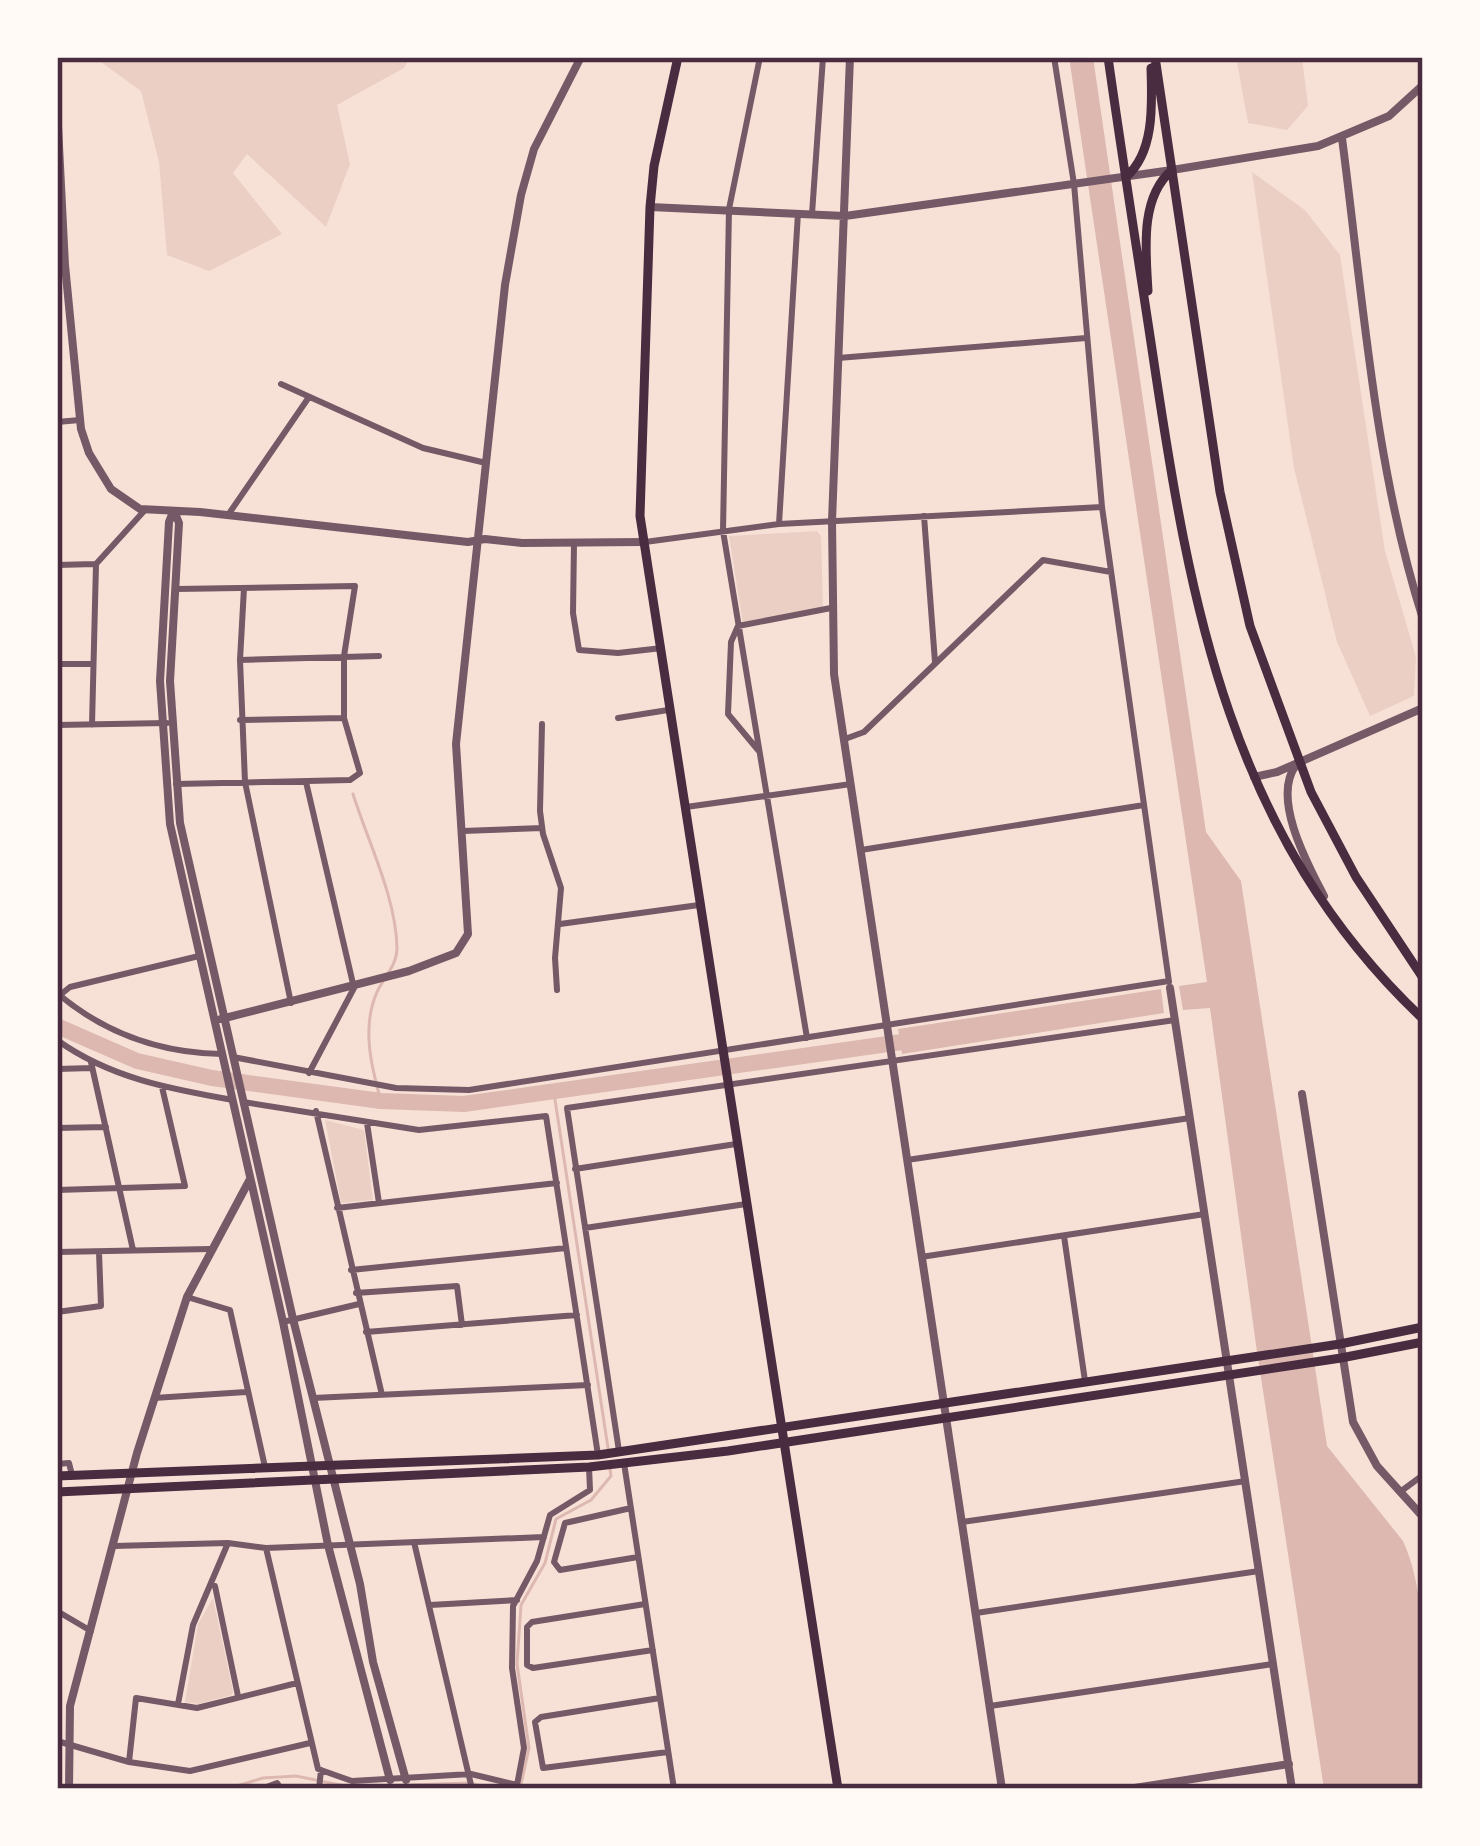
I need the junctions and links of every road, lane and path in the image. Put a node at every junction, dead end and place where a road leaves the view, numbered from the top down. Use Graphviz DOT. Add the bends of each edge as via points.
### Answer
graph roads {
  1 [pos="581,57"];
  2 [pos="679,57"];
  3 [pos="760,57"];
  4 [pos="823,57"];
  5 [pos="850,57"];
  6 [pos="1054,57"];
  7 [pos="1108,57"];
  8 [pos="1152,57"];
  9 [pos="1423,85"];
  10 [pos="57,106"];
  11 [pos="1342,138"];
  12 [pos="1172,170"];
  13 [pos="1126,177"];
  14 [pos="1074,184"];
  15 [pos="650,207"];
  16 [pos="729,209"];
  17 [pos="798,213"];
  18 [pos="812,214"];
  19 [pos="845,216"];
  20 [pos="61,268"];
  21 [pos="1086,338"];
  22 [pos="1151,345"];
  23 [pos="838,358"];
  24 [pos="281,384"];
  25 [pos="309,397"];
  26 [pos="80,420"];
  27 [pos="57,422"];
  28 [pos="486,463"];
  29 [pos="1102,507"];
  30 [pos="145,510"];
  31 [pos="174,511"];
  32 [pos="228,515"];
  33 [pos="924,516"];
  34 [pos="832,521"];
  35 [pos="779,524"];
  36 [pos="723,531"];
  37 [pos="477,541"];
  38 [pos="644,542"];
  39 [pos="574,543"];
  40 [pos="96,564"];
  41 [pos="57,565"];
  42 [pos="1111,572"];
  43 [pos="244,588"];
  44 [pos="176,589"];
  45 [pos="831,608"];
  46 [pos="1423,619"];
  47 [pos="738,626"];
  48 [pos="662,648"];
  49 [pos="344,656"];
  50 [pos="379,656"];
  51 [pos="240,660"];
  52 [pos="935,663"];
  53 [pos="57,664"];
  54 [pos="93,664"];
  55 [pos="1423,708"];
  56 [pos="672,710"];
  57 [pos="344,718"];
  58 [pos="618,718"];
  59 [pos="241,720"];
  60 [pos="166,723"];
  61 [pos="542,724"];
  62 [pos="57,725"];
  63 [pos="92,725"];
  64 [pos="845,739"];
  65 [pos="761,754"];
  66 [pos="1298,764"];
  67 [pos="1254,777"];
  68 [pos="306,781"];
  69 [pos="245,782"];
  70 [pos="175,784"];
  71 [pos="851,784"];
  72 [pos="768,796"];
  73 [pos="1144,805"];
  74 [pos="686,808"];
  75 [pos="542,828"];
  76 [pos="463,831"];
  77 [pos="861,850"];
  78 [pos="700,905"];
  79 [pos="560,924"];
  80 [pos="1339,925"];
  81 [pos="199,956"];
  82 [pos="1423,978"];
  83 [pos="1170,984"];
  84 [pos="353,988"];
  85 [pos="557,990"];
  86 [pos="58,994"];
  87 [pos="291,1003"];
  88 [pos="1174,1017"];
  89 [pos="219,1019"];
  90 [pos="1423,1019"];
  91 [pos="887,1025"];
  92 [pos="807,1037"];
  93 [pos="57,1040"];
  94 [pos="722,1051"];
  95 [pos="222,1054"];
  96 [pos="233,1057"];
  97 [pos="892,1061"];
  98 [pos="92,1065"];
  99 [pos="57,1069"];
  100 [pos="308,1073"];
  101 [pos="728,1085"];
  102 [pos="162,1088"];
  103 [pos="1302,1094"];
  104 [pos="238,1101"];
  105 [pos="316,1112"];
  106 [pos="567,1112"];
  107 [pos="546,1116"];
  108 [pos="1190,1118"];
  109 [pos="367,1124"];
  110 [pos="106,1127"];
  111 [pos="57,1128"];
  112 [pos="736,1144"];
  113 [pos="907,1160"];
  114 [pos="575,1168"];
  115 [pos="255,1176"];
  116 [pos="557,1183"];
  117 [pos="121,1188"];
  118 [pos="57,1190"];
  119 [pos="379,1203"];
  120 [pos="746,1204"];
  121 [pos="338,1208"];
  122 [pos="1204,1214"];
  123 [pos="586,1228"];
  124 [pos="1064,1236"];
  125 [pos="566,1248"];
  126 [pos="210,1249"];
  127 [pos="133,1250"];
  128 [pos="99,1251"];
  129 [pos="57,1252"];
  130 [pos="921,1257"];
  131 [pos="351,1270"];
  132 [pos="356,1293"];
  133 [pos="187,1298"];
  134 [pos="359,1304"];
  135 [pos="57,1312"];
  136 [pos="577,1315"];
  137 [pos="288,1320"];
  138 [pos="462,1324"];
  139 [pos="1423,1327"];
  140 [pos="366,1333"];
  141 [pos="1423,1342"];
  142 [pos="1340,1344"];
  143 [pos="1341,1358"];
  144 [pos="1226,1360"];
  145 [pos="1228,1374"];
  146 [pos="1085,1382"];
  147 [pos="588,1385"];
  148 [pos="248,1392"];
  149 [pos="382,1395"];
  150 [pos="154,1398"];
  151 [pos="313,1398"];
  152 [pos="945,1409"];
  153 [pos="782,1428"];
  154 [pos="784,1442"];
  155 [pos="598,1455"];
  156 [pos="622,1458"];
  157 [pos="329,1463"];
  158 [pos="57,1464"];
  159 [pos="312,1464"];
  160 [pos="265,1467"];
  161 [pos="589,1467"];
  162 [pos="132,1473"];
  163 [pos="1423,1474"];
  164 [pos="72,1475"];
  165 [pos="57,1476"];
  166 [pos="333,1480"];
  167 [pos="1246,1481"];
  168 [pos="315,1482"];
  169 [pos="128,1490"];
  170 [pos="57,1492"];
  171 [pos="1400,1492"];
  172 [pos="631,1508"];
  173 [pos="1423,1517"];
  174 [pos="962,1522"];
  175 [pos="544,1537"];
  176 [pos="414,1542"];
  177 [pos="229,1543"];
  178 [pos="328,1545"];
  179 [pos="349,1545"];
  180 [pos="114,1546"];
  181 [pos="266,1548"];
  182 [pos="638,1557"];
  183 [pos="1259,1571"];
  184 [pos="214,1582"];
  185 [pos="517,1600"];
  186 [pos="645,1604"];
  187 [pos="430,1605"];
  188 [pos="57,1611"];
  189 [pos="976,1613"];
  190 [pos="91,1631"];
  191 [pos="652,1650"];
  192 [pos="1273,1664"];
  193 [pos="297,1683"];
  194 [pos="239,1697"];
  195 [pos="660,1698"];
  196 [pos="178,1704"];
  197 [pos="990,1706"];
  198 [pos="62,1742"];
  199 [pos="311,1743"];
  200 [pos="668,1752"];
  201 [pos="129,1762"];
  202 [pos="1288,1764"];
  203 [pos="321,1770"];
  204 [pos="471,1774"];
  205 [pos="390,1780"];
  206 [pos="406,1780"];
  207 [pos="69,1789"];
  208 [pos="262,1789"];
  209 [pos="281,1789"];
  210 [pos="319,1789"];
  211 [pos="472,1789"];
  212 [pos="674,1789"];
  213 [pos="838,1789"];
  214 [pos="1002,1789"];
  215 [pos="1128,1789"];
  216 [pos="1292,1789"];
  1 -- 28 [label="street" via="540,135 521,195"];
  2 -- 15 [label="main road"];
  3 -- 16 [label="street"];
  4 -- 18 [label="street"];
  5 -- 19 [label="street"];
  6 -- 14 [label="street"];
  7 -- 13 [label="main road"];
  8 -- 12 [label="main road"];
  8 -- 13 [label="main road" via="1148,133"];
  9 -- 11 [label="street" via="1389,116"];
  10 -- 20 [label="street"];
  11 -- 12 [label="street"];
  11 -- 46 [label="street" via="1389,484"];
  12 -- 13 [label="street"];
  12 -- 22 [label="main road" via="1158,188 1147,236"];
  12 -- 66 [label="main road" via="1230,546 1258,656"];
  13 -- 14 [label="street"];
  13 -- 22 [label="main road"];
  14 -- 19 [label="street"];
  14 -- 21 [label="street"];
  15 -- 16 [label="street"];
  15 -- 38 [label="main road"];
  16 -- 17 [label="street"];
  16 -- 36 [label="street"];
  17 -- 18 [label="street"];
  17 -- 35 [label="street"];
  18 -- 19 [label="street"];
  19 -- 23 [label="street"];
  20 -- 26 [label="street"];
  21 -- 23 [label="street"];
  21 -- 29 [label="street"];
  22 -- 67 [label="main road" via="1192,590"];
  23 -- 34 [label="street"];
  24 -- 25 [label="street"];
  25 -- 28 [label="street" via="423,448"];
  25 -- 32 [label="street"];
  26 -- 27 [label="street"];
  26 -- 30 [label="street" via="111,490"];
  28 -- 37 [label="street"];
  29 -- 33 [label="street"];
  29 -- 42 [label="street"];
  30 -- 31 [label="street"];
  30 -- 40 [label="street"];
  31 -- 32 [label="street"];
  31 -- 44 [label="street"];
  31 -- 60 [label="street"];
  32 -- 37 [label="street"];
  33 -- 34 [label="street"];
  33 -- 52 [label="street"];
  34 -- 35 [label="street"];
  34 -- 45 [label="street"];
  35 -- 36 [label="street"];
  36 -- 38 [label="street"];
  36 -- 47 [label="street"];
  37 -- 39 [label="street"];
  37 -- 76 [label="street" via="455,744"];
  38 -- 39 [label="street"];
  38 -- 48 [label="main road"];
  39 -- 48 [label="street" via="579,650"];
  40 -- 41 [label="street"];
  40 -- 54 [label="street"];
  42 -- 52 [label="street" via="1043,560"];
  42 -- 73 [label="street"];
  43 -- 44 [label="street"];
  43 -- 49 [label="street" via="355,586"];
  43 -- 51 [label="street"];
  44 -- 60 [label="street"];
  45 -- 47 [label="street"];
  45 -- 64 [label="street"];
  47 -- 65 [label="street"];
  47 -- 65 [label="street" via="728,714"];
  48 -- 56 [label="main road"];
  49 -- 50 [label="street"];
  49 -- 51 [label="street"];
  49 -- 57 [label="street"];
  51 -- 59 [label="street"];
  52 -- 64 [label="street" via="864,732"];
  53 -- 54 [label="street"];
  54 -- 63 [label="street"];
  55 -- 66 [label="street"];
  56 -- 58 [label="street"];
  56 -- 74 [label="main road"];
  57 -- 59 [label="street"];
  57 -- 68 [label="street" via="360,773"];
  59 -- 69 [label="street"];
  60 -- 63 [label="street"];
  60 -- 70 [label="street"];
  60 -- 81 [label="street" via="170,824"];
  61 -- 75 [label="street"];
  62 -- 63 [label="street"];
  64 -- 71 [label="street"];
  65 -- 72 [label="street"];
  66 -- 67 [label="street"];
  66 -- 80 [label="street" via="1289,782 1295,832"];
  66 -- 82 [label="main road" via="1356,877"];
  67 -- 80 [label="main road"];
  68 -- 69 [label="street"];
  68 -- 84 [label="street"];
  69 -- 70 [label="street"];
  69 -- 87 [label="street"];
  70 -- 89 [label="street"];
  71 -- 72 [label="street"];
  71 -- 77 [label="street"];
  72 -- 74 [label="street"];
  72 -- 92 [label="street"];
  73 -- 77 [label="street"];
  73 -- 83 [label="street"];
  74 -- 78 [label="main road"];
  75 -- 76 [label="street"];
  75 -- 79 [label="street" via="561,888"];
  76 -- 84 [label="street" via="469,920 462,946 446,959"];
  77 -- 91 [label="street"];
  78 -- 79 [label="street"];
  78 -- 94 [label="main road"];
  79 -- 85 [label="street"];
  80 -- 90 [label="main road"];
  81 -- 86 [label="street"];
  81 -- 89 [label="street"];
  83 -- 88 [label="street"];
  83 -- 91 [label="street"];
  84 -- 87 [label="street"];
  84 -- 100 [label="street"];
  86 -- 95 [label="street" via="135,1040"];
  87 -- 89 [label="street"];
  88 -- 97 [label="street"];
  88 -- 108 [label="street"];
  89 -- 95 [label="street"];
  89 -- 96 [label="street"];
  91 -- 92 [label="street"];
  91 -- 97 [label="street"];
  92 -- 94 [label="street"];
  93 -- 98 [label="street"];
  94 -- 100 [label="street" via="469,1090"];
  94 -- 101 [label="main road"];
  95 -- 104 [label="street"];
  96 -- 100 [label="street"];
  96 -- 104 [label="street"];
  97 -- 101 [label="street"];
  97 -- 113 [label="street"];
  98 -- 99 [label="street"];
  98 -- 102 [label="street"];
  98 -- 110 [label="street"];
  101 -- 106 [label="street"];
  101 -- 112 [label="main road"];
  102 -- 104 [label="street"];
  102 -- 117 [label="street" via="185,1186"];
  103 -- 142 [label="street"];
  104 -- 105 [label="street"];
  104 -- 115 [label="street"];
  105 -- 109 [label="street"];
  105 -- 121 [label="street"];
  106 -- 107 [label="street"];
  106 -- 114 [label="street"];
  107 -- 109 [label="street" via="419,1130"];
  107 -- 116 [label="street"];
  108 -- 113 [label="street"];
  108 -- 122 [label="street"];
  109 -- 119 [label="street"];
  110 -- 111 [label="street"];
  110 -- 117 [label="street"];
  112 -- 114 [label="street"];
  112 -- 120 [label="main road"];
  113 -- 130 [label="street"];
  114 -- 123 [label="street"];
  115 -- 126 [label="street"];
  115 -- 137 [label="street"];
  116 -- 119 [label="street"];
  116 -- 125 [label="street"];
  117 -- 118 [label="street"];
  117 -- 127 [label="street"];
  119 -- 121 [label="street"];
  120 -- 123 [label="street"];
  120 -- 153 [label="main road"];
  121 -- 131 [label="street"];
  122 -- 124 [label="street"];
  122 -- 144 [label="street"];
  123 -- 156 [label="street"];
  124 -- 130 [label="street"];
  124 -- 146 [label="street"];
  125 -- 131 [label="street"];
  125 -- 136 [label="street"];
  126 -- 127 [label="street"];
  126 -- 133 [label="street"];
  127 -- 128 [label="street"];
  128 -- 129 [label="street"];
  128 -- 135 [label="street" via="101,1306"];
  130 -- 152 [label="street"];
  131 -- 132 [label="street"];
  132 -- 134 [label="street"];
  132 -- 138 [label="street" via="457,1286"];
  133 -- 148 [label="street" via="230,1310"];
  133 -- 150 [label="street"];
  134 -- 137 [label="street"];
  134 -- 140 [label="street"];
  136 -- 138 [label="street"];
  136 -- 147 [label="street"];
  137 -- 151 [label="street"];
  137 -- 159 [label="street"];
  138 -- 140 [label="street"];
  139 -- 142 [label="main road"];
  140 -- 149 [label="street"];
  141 -- 143 [label="main road"];
  142 -- 143 [label="street"];
  142 -- 144 [label="main road"];
  143 -- 145 [label="main road"];
  143 -- 171 [label="street" via="1357,1432"];
  144 -- 145 [label="street"];
  144 -- 146 [label="main road"];
  145 -- 152 [label="main road"];
  145 -- 167 [label="street"];
  146 -- 152 [label="main road"];
  147 -- 149 [label="street"];
  147 -- 155 [label="street"];
  148 -- 150 [label="street"];
  148 -- 160 [label="street"];
  149 -- 151 [label="street"];
  150 -- 162 [label="street"];
  151 -- 157 [label="street"];
  152 -- 153 [label="main road"];
  152 -- 154 [label="main road"];
  152 -- 174 [label="street"];
  153 -- 154 [label="main road"];
  153 -- 156 [label="main road"];
  154 -- 156 [label="main road"];
  154 -- 213 [label="main road"];
  155 -- 156 [label="main road"];
  155 -- 157 [label="main road"];
  156 -- 161 [label="main road"];
  156 -- 172 [label="street"];
  157 -- 159 [label="main road"];
  157 -- 166 [label="street"];
  158 -- 164 [label="street" via="69,1463"];
  159 -- 160 [label="main road"];
  159 -- 168 [label="street"];
  160 -- 162 [label="main road"];
  161 -- 166 [label="main road"];
  161 -- 175 [label="street" via="590,1490 550,1515"];
  162 -- 164 [label="main road"];
  162 -- 169 [label="street"];
  163 -- 171 [label="street"];
  164 -- 165 [label="main road"];
  166 -- 168 [label="main road"];
  166 -- 179 [label="street"];
  167 -- 174 [label="street"];
  167 -- 183 [label="street"];
  168 -- 169 [label="main road"];
  168 -- 178 [label="street"];
  169 -- 170 [label="main road"];
  169 -- 180 [label="street"];
  171 -- 173 [label="street"];
  172 -- 182 [label="street"];
  172 -- 182 [label="street" via="565,1523 554,1562 560,1570"];
  174 -- 189 [label="street"];
  175 -- 176 [label="street"];
  175 -- 185 [label="street"];
  176 -- 179 [label="street"];
  176 -- 187 [label="street"];
  177 -- 180 [label="street"];
  177 -- 181 [label="street"];
  177 -- 184 [label="street"];
  178 -- 179 [label="street"];
  178 -- 181 [label="street"];
  178 -- 205 [label="street"];
  179 -- 206 [label="street"];
  180 -- 190 [label="street"];
  181 -- 193 [label="street"];
  182 -- 186 [label="street"];
  183 -- 189 [label="street"];
  183 -- 192 [label="street"];
  184 -- 194 [label="street"];
  184 -- 196 [label="street" via="193,1625"];
  185 -- 187 [label="street"];
  185 -- 204 [label="street" via="512,1668 521,1776 517,1785"];
  186 -- 191 [label="street"];
  186 -- 191 [label="street" via="532,1622 527,1665"];
  187 -- 204 [label="street"];
  188 -- 190 [label="street"];
  189 -- 197 [label="street"];
  190 -- 198 [label="street"];
  191 -- 195 [label="street"];
  192 -- 197 [label="street"];
  192 -- 202 [label="street"];
  193 -- 194 [label="street"];
  193 -- 199 [label="street"];
  194 -- 196 [label="street" via="197,1708"];
  195 -- 200 [label="street"];
  195 -- 200 [label="street" via="535,1722 543,1768"];
  196 -- 201 [label="street" via="136,1698"];
  197 -- 214 [label="street"];
  198 -- 201 [label="street"];
  198 -- 207 [label="street"];
  199 -- 201 [label="street" via="190,1771"];
  199 -- 203 [label="street"];
  200 -- 212 [label="street"];
  202 -- 215 [label="street"];
  202 -- 216 [label="street"];
  203 -- 205 [label="street"];
  203 -- 210 [label="street"];
  204 -- 206 [label="street"];
  204 -- 211 [label="street"];
  205 -- 206 [label="street"];
  208 -- 209 [label="street"];
}
